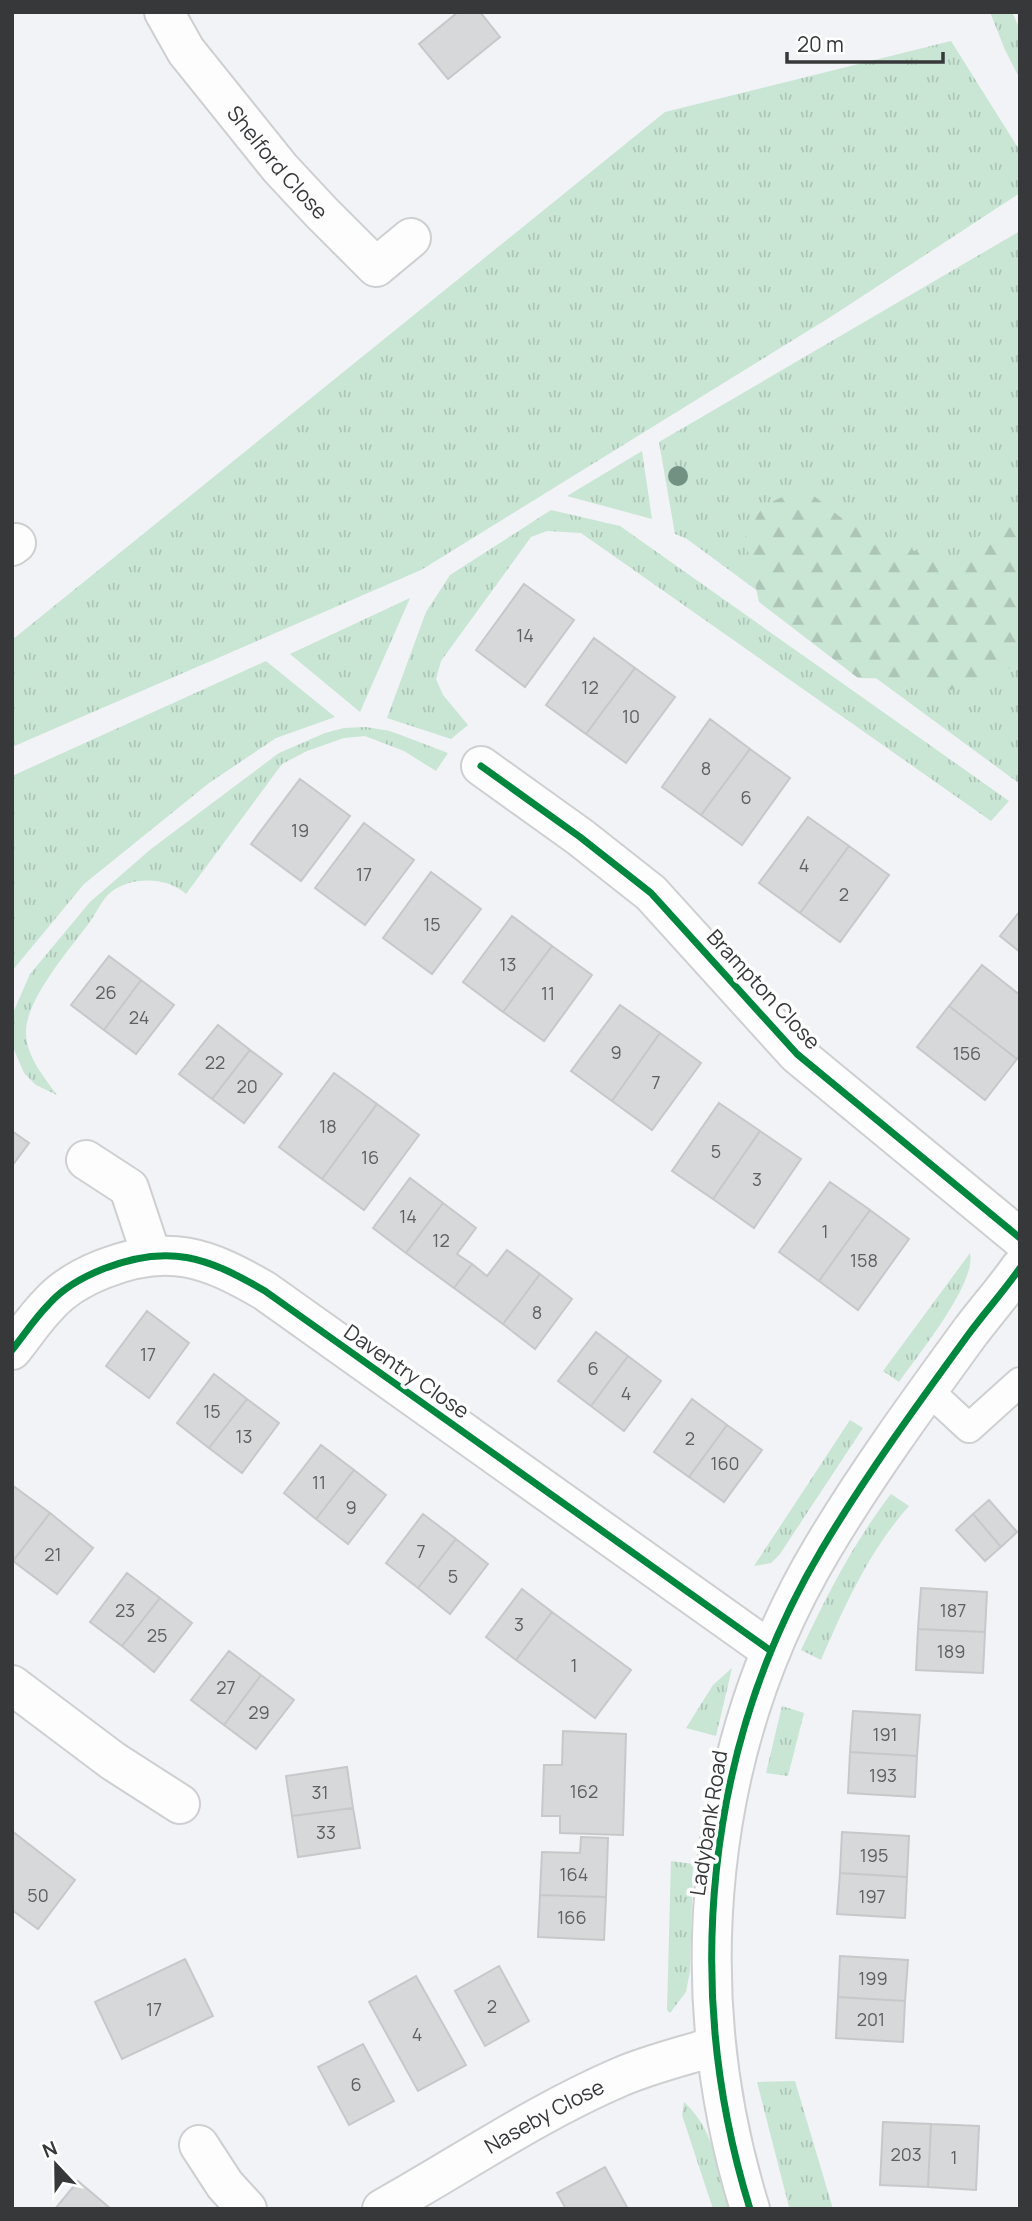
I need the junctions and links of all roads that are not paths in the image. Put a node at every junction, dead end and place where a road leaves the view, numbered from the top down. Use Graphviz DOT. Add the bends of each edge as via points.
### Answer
graph roads {
  1 [pos="164,12"];
  2 [pos="411,238"];
  3 [pos="481,766"];
  4 [pos="86,1160"];
  5 [pos="1020,1238"];
  6 [pos="151,1254"];
  7 [pos="1020,1268"];
  8 [pos="12,1350"];
  9 [pos="1020,1382"];
  10 [pos="928,1390"];
  11 [pos="771,1651"];
  12 [pos="12,1685"];
  13 [pos="180,1804"];
  14 [pos="716,2046"];
  15 [pos="199,2145"];
  16 [pos="247,2209"];
  17 [pos="382,2209"];
  18 [pos="750,2209"];
  1 -- 2 [label="street, Shelford Close" via="186,51 280,168 376,267"];
  3 -- 5 [label="street, Brampton Close" via="651,893 797,1054"];
  4 -- 6 [label="street" via="129,1188"];
  6 -- 8 [label="street, Daventry Close" via="121,1261 73,1284 50,1303"];
  6 -- 11 [label="street, Daventry Close" via="183,1256 212,1265 265,1291"];
  7 -- 10 [label="street, Ladybank Road"];
  9 -- 10 [label="lane" via="969,1427"];
  10 -- 11 [label="street, Ladybank Road" via="841,1517 802,1584"];
  11 -- 14 [label="street, Ladybank Road" via="736,1754 720,1837 710,1940"];
  12 -- 13 [label="street" via="113,1761"];
  14 -- 17 [label="street, Naseby Close" via="622,2076 573,2099"];
  14 -- 18 [label="street, Ladybank Road" via="728,2126"];
  15 -- 16 [label="street"];
}
